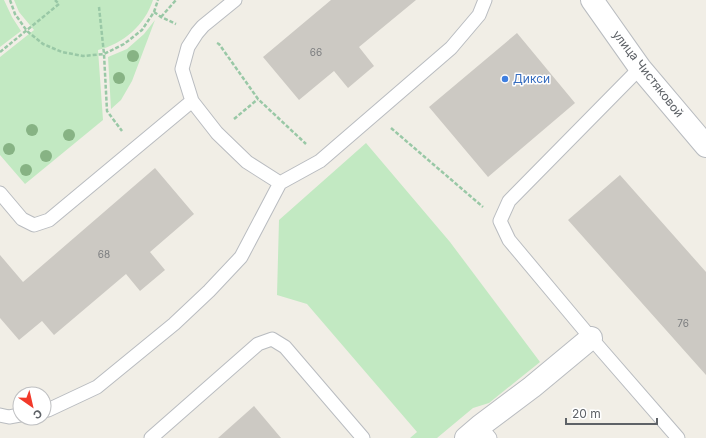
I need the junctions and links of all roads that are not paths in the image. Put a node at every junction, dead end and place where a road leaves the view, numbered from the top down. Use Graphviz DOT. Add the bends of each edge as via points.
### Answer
graph roads {
  1 [pos="235,0"];
  2 [pos="485,0"];
  3 [pos="592,0"];
  4 [pos="640,68"];
  5 [pos="192,101"];
  6 [pos="706,146"];
  7 [pos="280,183"];
  8 [pos="0,193"];
  9 [pos="591,338"];
  10 [pos="52,408"];
  11 [pos="0,415"];
  12 [pos="12,416"];
  13 [pos="479,434"];
  14 [pos="151,438"];
  15 [pos="363,438"];
  16 [pos="678,438"];
  1 -- 5 [label="lane" via="203,26 188,47 182,69"];
  2 -- 7 [label="lane" via="479,15 451,48 320,161"];
  3 -- 4 [label="street, улица Чистяковой"];
  4 -- 6 [label="street, улица Чистяковой"];
  4 -- 9 [label="lane" via="509,201 500,221 509,240"];
  5 -- 7 [label="lane" via="217,133 247,162"];
  5 -- 8 [label="lane" via="49,220 34,225 22,219"];
  7 -- 10 [label="lane" via="241,257 209,291 174,324 97,387"];
  9 -- 13 [label="street"];
  9 -- 16 [label="lane"];
  11 -- 12 [label="lane"];
  14 -- 15 [label="lane" via="258,344 272,339 285,347"];
}
